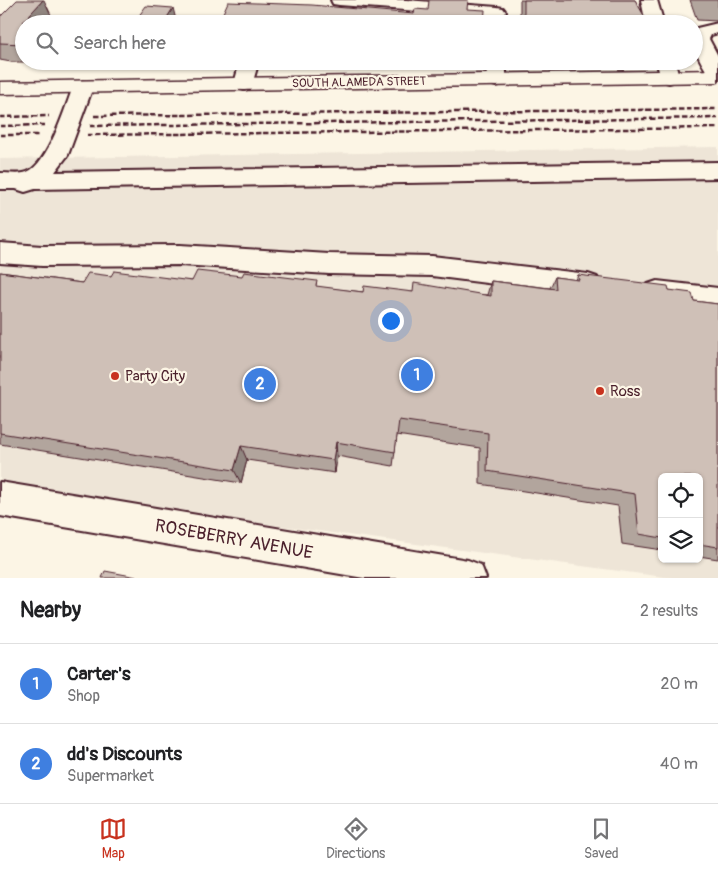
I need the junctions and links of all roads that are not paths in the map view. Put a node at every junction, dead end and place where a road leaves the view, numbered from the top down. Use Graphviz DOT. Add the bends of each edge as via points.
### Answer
graph roads {
  1 [pos="339,0"];
  2 [pos="649,0"];
  3 [pos="373,1"];
  4 [pos="497,12"];
  5 [pos="653,15"];
  6 [pos="718,28"];
  7 [pos="703,32"];
  8 [pos="703,45"];
  9 [pos="248,70"];
  10 [pos="496,70"];
  11 [pos="676,70"];
  12 [pos="718,75"];
  13 [pos="244,84"];
  14 [pos="83,86"];
  15 [pos="0,88"];
  16 [pos="718,170"];
  17 [pos="31,180"];
  18 [pos="0,181"];
  19 [pos="0,198"];
  20 [pos="0,253"];
  21 [pos="718,299"];
  22 [pos="0,499"];
  23 [pos="468,578"];
  1 -- 3 [label="street"];
  2 -- 5 [label="street"];
  3 -- 4 [label="street"];
  6 -- 7 [label="street"];
  8 -- 12 [label="street"];
  9 -- 13 [label="street"];
  10 -- 13 [label="main road, SOUTH ALAMEDA STREET"];
  11 -- 12 [label="main road, SOUTH ALAMEDA STREET"];
  13 -- 14 [label="main road, SOUTH ALAMEDA STREET"];
  14 -- 15 [label="main road, SOUTH ALAMEDA STREET"];
  14 -- 17 [label="street" via="57,155"];
  16 -- 17 [label="street"];
  17 -- 18 [label="street"];
  17 -- 19 [label="street"];
  20 -- 21 [label="street" via="42,256 180,255 432,266"];
  22 -- 23 [label="street, ROSEBERRY AVENUE"];
}
